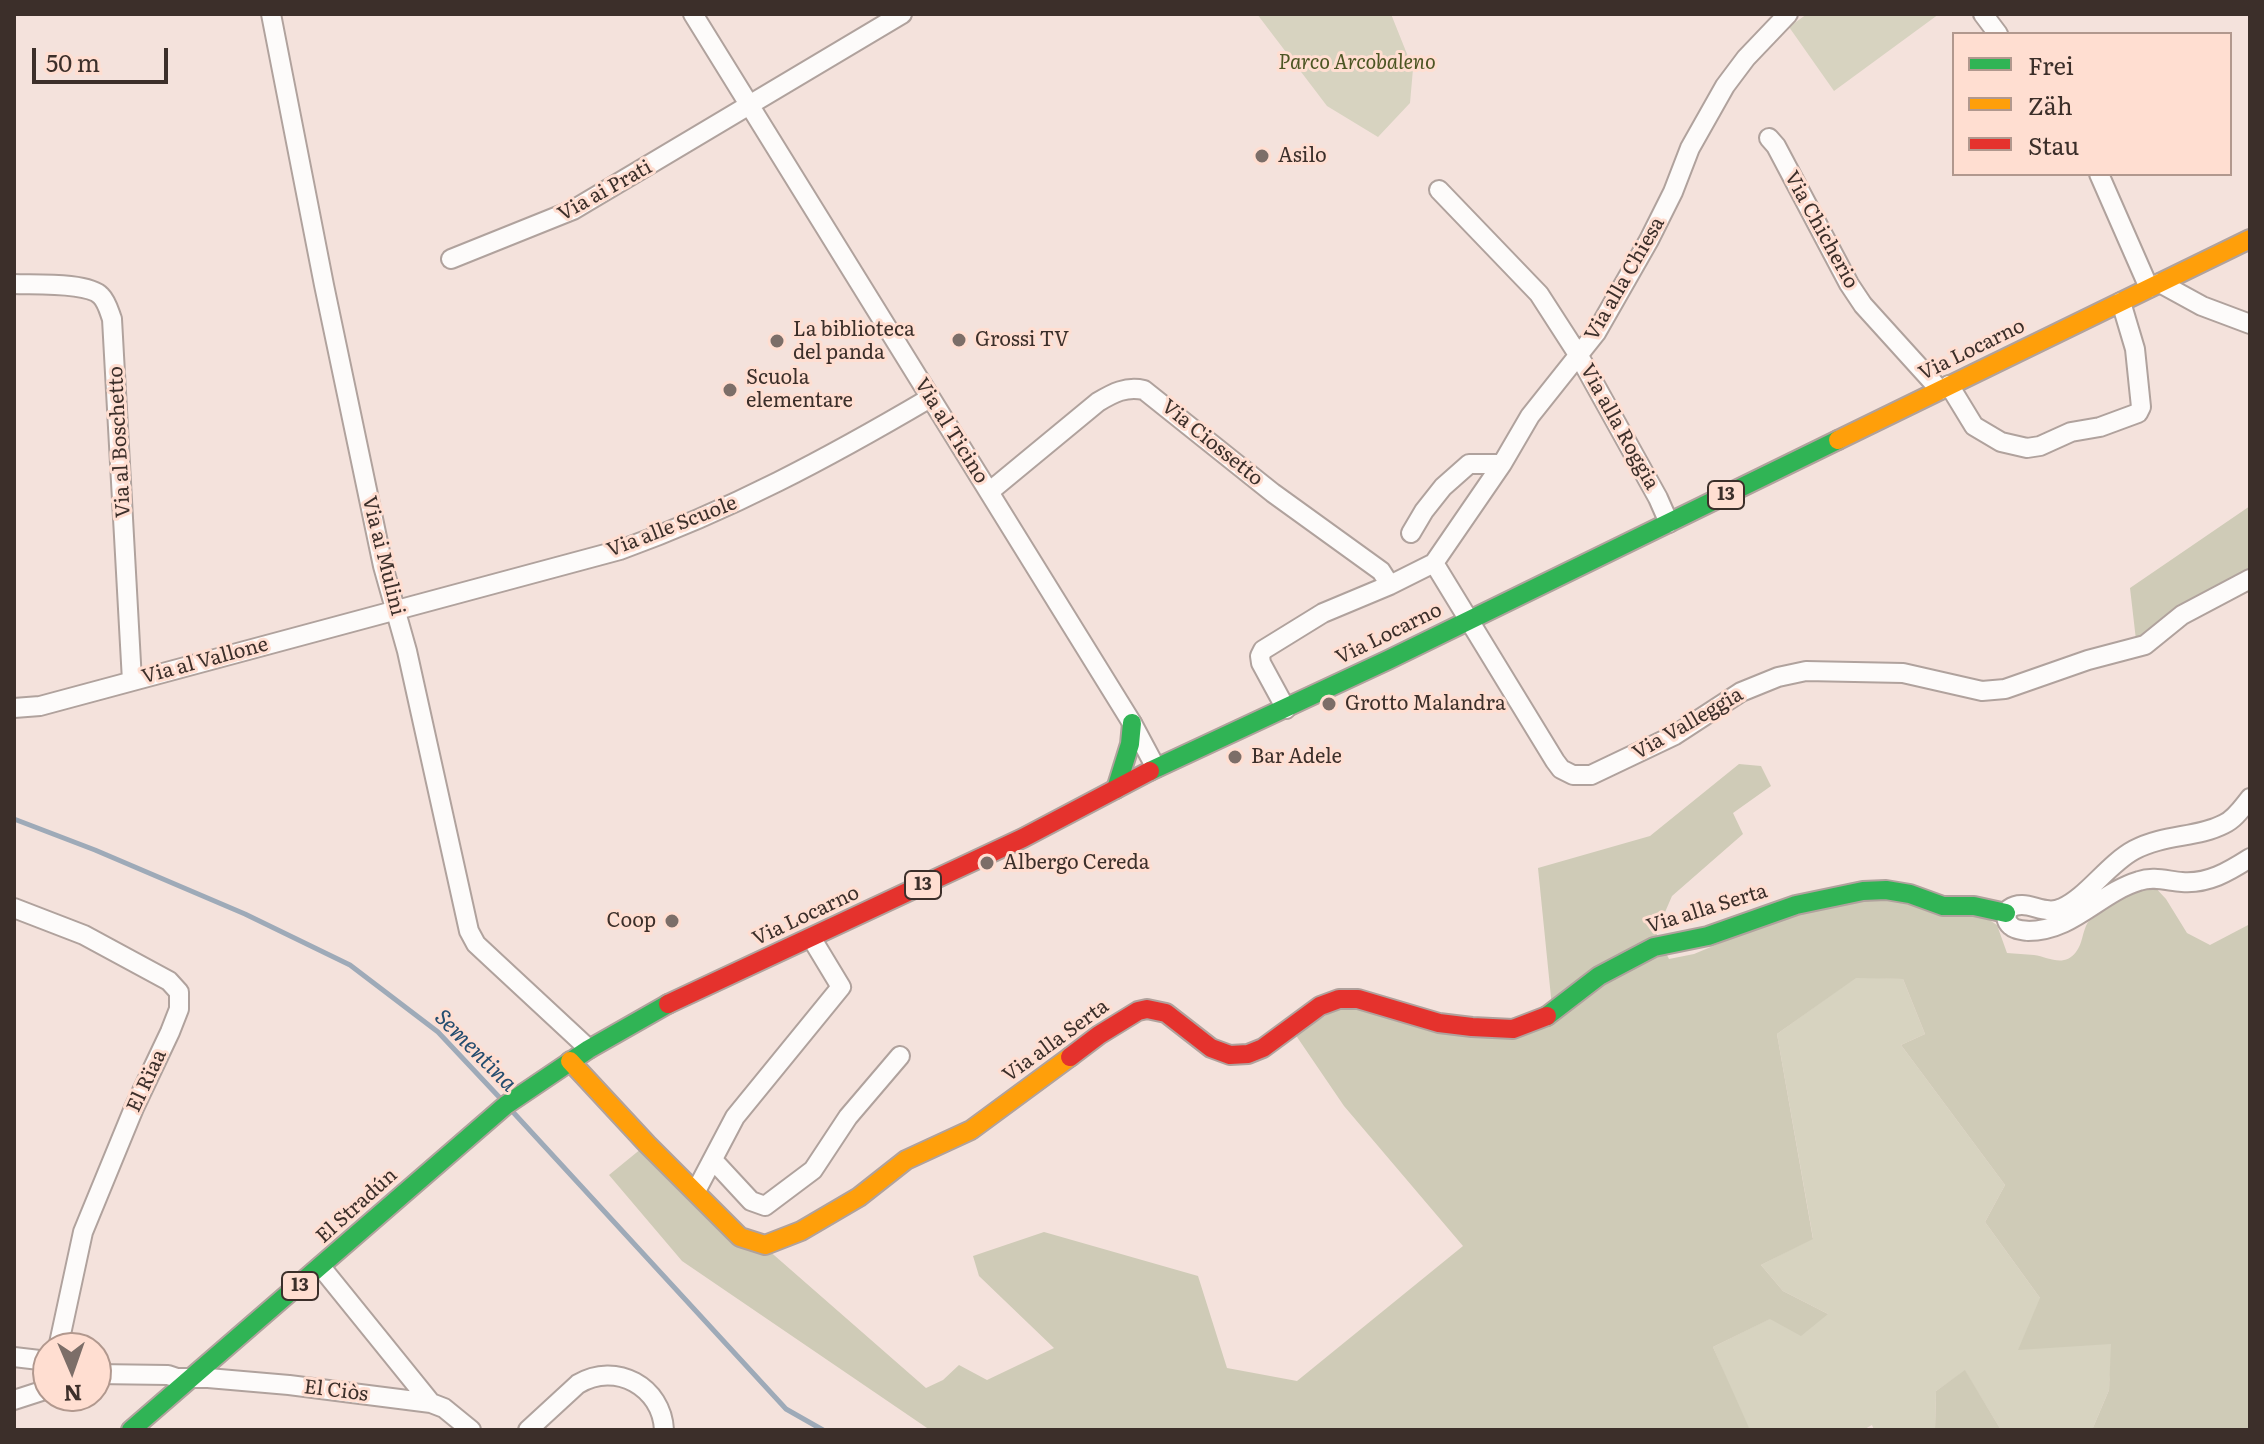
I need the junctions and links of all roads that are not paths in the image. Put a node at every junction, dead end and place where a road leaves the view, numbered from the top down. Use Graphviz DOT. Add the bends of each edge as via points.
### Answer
graph roads {
  1 [pos="271,14"];
  2 [pos="693,14"];
  3 [pos="902,14"];
  4 [pos="1788,14"];
  5 [pos="1983,14"];
  6 [pos="1996,32"];
  7 [pos="751,107"];
  8 [pos="1769,138"];
  9 [pos="2100,176"];
  10 [pos="1439,190"];
  11 [pos="2250,239"];
  12 [pos="451,259"];
  13 [pos="14,284"];
  14 [pos="2155,286"];
  15 [pos="2121,302"];
  16 [pos="2250,324"];
  17 [pos="1579,356"];
  18 [pos="1945,388"];
  19 [pos="930,398"];
  20 [pos="1502,464"];
  21 [pos="989,492"];
  22 [pos="1669,523"];
  23 [pos="1411,533"];
  24 [pos="1434,563"];
  25 [pos="2250,579"];
  26 [pos="1390,585"];
  27 [pos="396,610"];
  28 [pos="1471,619"];
  29 [pos="132,681"];
  30 [pos="14,708"];
  31 [pos="1286,709"];
  32 [pos="1132,723"];
  33 [pos="1156,768"];
  34 [pos="1116,789"];
  35 [pos="2250,798"];
  36 [pos="2250,858"];
  37 [pos="14,908"];
  38 [pos="2006,913"];
  39 [pos="812,939"];
  40 [pos="589,1049"];
  41 [pos="900,1056"];
  42 [pos="570,1061"];
  43 [pos="466,1139"];
  44 [pos="713,1160"];
  45 [pos="696,1191"];
  46 [pos="321,1267"];
  47 [pos="61,1332"];
  48 [pos="112,1374"];
  49 [pos="192,1378"];
  50 [pos="431,1403"];
  51 [pos="131,1430"];
  52 [pos="471,1430"];
  53 [pos="528,1430"];
  54 [pos="664,1430"];
  1 -- 27 [label="street, Via ai Mulini"];
  2 -- 7 [label="street, Via al Ticino"];
  3 -- 7 [label="street, Via ai Prati"];
  4 -- 17 [label="street, Via alla Chiesa" via="1725,86 1649,240"];
  5 -- 6 [label="street"];
  7 -- 12 [label="street, Via ai Prati" via="573,210"];
  7 -- 19 [label="street, Via al Ticino"];
  8 -- 18 [label="street, Via Chicherio" via="1863,305"];
  9 -- 14 [label="street"];
  10 -- 17 [label="street, Via alla Roggia" via="1528,280"];
  11 -- 14 [label="main road, Via Locarno / 13"];
  13 -- 29 [label="street, Via al Boschetto" via="87,289 101,295 109,308"];
  14 -- 15 [label="main road, Via Locarno / 13"];
  14 -- 16 [label="street"];
  15 -- 18 [label="main road, Via Locarno / 13"];
  15 -- 18 [label="street, Via Chicherio" via="2135,349 2138,413 2027,448 2001,442 1974,426"];
  17 -- 20 [label="street, Via alla Chiesa" via="1530,416"];
  17 -- 22 [label="street, Via alla Roggia"];
  18 -- 22 [label="main road, Via Locarno / 13"];
  19 -- 21 [label="street, Via al Ticino"];
  19 -- 27 [label="street, Via alle Scuole" via="794,476 665,534"];
  20 -- 23 [label="street" via="1469,464 1443,487"];
  20 -- 24 [label="street, Via alla Chiesa"];
  21 -- 26 [label="street, Via Ciossetto" via="1098,402 1127,389 1144,390 1381,571"];
  21 -- 32 [label="street, Via al Ticino"];
  22 -- 28 [label="main road, Via Locarno / 13"];
  24 -- 26 [label="street"];
  24 -- 28 [label="street"];
  25 -- 28 [label="street, Via Valleggia" via="2182,615 2145,645 2005,689 1982,691 1903,673 1793,673 1741,692 1675,735 1579,777 1555,761"];
  26 -- 31 [label="street" via="1323,613 1260,652"];
  27 -- 29 [label="street, Via al Vallone"];
  27 -- 40 [label="street, Via ai Mulini" via="469,931 483,951"];
  28 -- 31 [label="main road, Via Locarno / 13"];
  29 -- 30 [label="street, Via al Vallone"];
  31 -- 33 [label="main road, Via Locarno / 13"];
  32 -- 33 [label="street, Via al Ticino"];
  32 -- 34 [label="main road"];
  33 -- 34 [label="main road, Via Locarno / 13"];
  34 -- 39 [label="main road, Via Locarno / 13"];
  35 -- 38 [label="street" via="2226,824 2132,851 2061,909 2019,905"];
  36 -- 38 [label="street, Via alla Serta" via="2201,882 2137,881 2061,925 2013,928"];
  37 -- 47 [label="street, El Rïaa" via="84,935 169,981 179,992 170,1032 83,1232"];
  38 -- 45 [label="main road, Via alla Serta" via="1943,906 1886,890 1796,905 1708,936 1654,947 1599,976 1549,1015 1513,1029 1439,1023 1358,999 1339,999 1320,1006 1263,1048 1230,1055 1211,1048 1166,1013 1147,1009 1099,1035 971,1130 906,1160 859,1197 778,1242 760,1245 745,1239"];
  39 -- 40 [label="main road, Via Locarno / 13" via="665,1006"];
  39 -- 44 [label="street" via="841,987 743,1105"];
  40 -- 42 [label="main road, Via Locarno / 13"];
  41 -- 44 [label="street" via="848,1117 813,1170 765,1206 751,1201"];
  42 -- 43 [label="main road, Via Locarno / 13"];
  42 -- 45 [label="main road, Via alla Serta"];
  43 -- 46 [label="main road, El Stradún / 13"];
  44 -- 45 [label="street"];
  46 -- 49 [label="main road, El Stradún / 13"];
  46 -- 50 [label="street"];
  48 -- 49 [label="street, El Ciòs"];
  49 -- 50 [label="street, El Ciòs"];
  49 -- 51 [label="main road, El Stradún / 13"];
  50 -- 52 [label="street, El Ciòs"];
  53 -- 54 [label="street" via="578,1384 606,1376 628,1379 646,1391 660,1407"];
}
